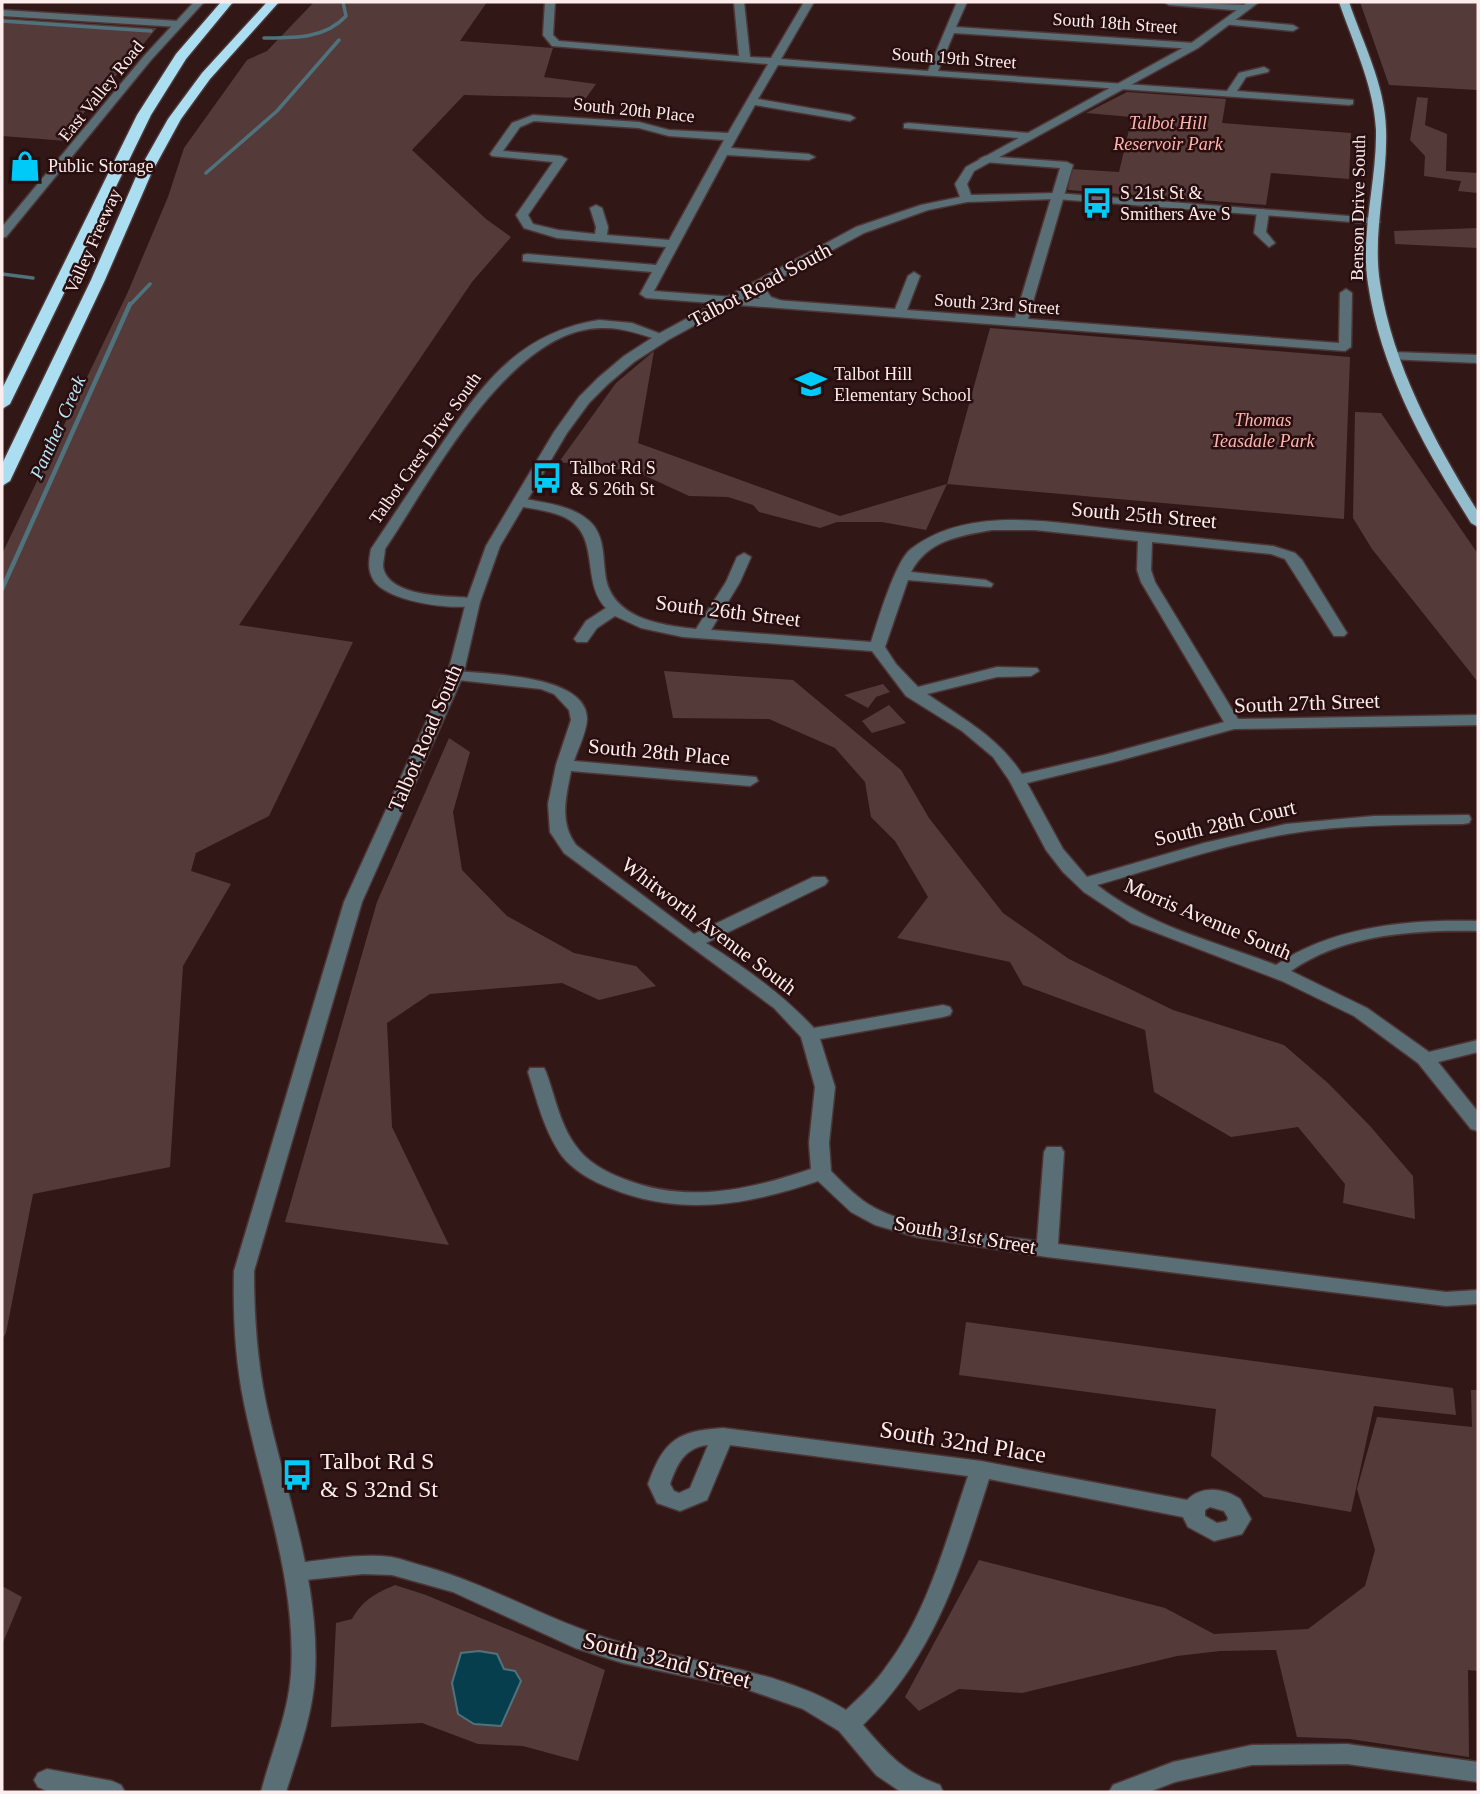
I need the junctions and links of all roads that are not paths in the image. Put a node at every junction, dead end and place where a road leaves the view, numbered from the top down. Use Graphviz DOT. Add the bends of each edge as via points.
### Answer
graph roads {
  1 [pos="200,2"];
  2 [pos="227,2"];
  3 [pos="243,2"];
  4 [pos="273,2"];
  5 [pos="550,2"];
  6 [pos="739,2"];
  7 [pos="809,2"];
  8 [pos="962,2"];
  9 [pos="1169,2"];
  10 [pos="1344,2"];
  11 [pos="1250,5"];
  12 [pos="2,13"];
  13 [pos="1227,22"];
  14 [pos="178,24"];
  15 [pos="1293,28"];
  16 [pos="950,30"];
  17 [pos="1194,46"];
  18 [pos="212,48"];
  19 [pos="745,60"];
  20 [pos="776,62"];
  21 [pos="1264,70"];
  22 [pos="932,74"];
  23 [pos="1122,87"];
  24 [pos="1231,94"];
  25 [pos="753,101"];
  26 [pos="1349,102"];
  27 [pos="149,103"];
  28 [pos="850,118"];
  29 [pos="908,127"];
  30 [pos="1029,136"];
  31 [pos="731,137"];
  32 [pos="724,151"];
  33 [pos="809,157"];
  34 [pos="985,159"];
  35 [pos="145,172"];
  36 [pos="1056,196"];
  37 [pos="967,200"];
  38 [pos="596,208"];
  39 [pos="1263,212"];
  40 [pos="1374,222"];
  41 [pos="2,234"];
  42 [pos="600,238"];
  43 [pos="1269,243"];
  44 [pos="674,244"];
  45 [pos="527,258"];
  46 [pos="659,269"];
  47 [pos="914,276"];
  48 [pos="758,287"];
  49 [pos="1346,293"];
  50 [pos="732,301"];
  51 [pos="781,305"];
  52 [pos="899,315"];
  53 [pos="1020,324"];
  54 [pos="663,337"];
  55 [pos="1394,356"];
  56 [pos="1478,359"];
  57 [pos="2,404"];
  58 [pos="2,481"];
  59 [pos="520,502"];
  60 [pos="1478,523"];
  61 [pos="1145,536"];
  62 [pos="744,557"];
  63 [pos="902,575"];
  64 [pos="986,584"];
  65 [pos="473,602"];
  66 [pos="615,610"];
  67 [pos="701,633"];
  68 [pos="1339,634"];
  69 [pos="582,639"];
  70 [pos="877,647"];
  71 [pos="1031,671"];
  72 [pos="455,676"];
  73 [pos="912,692"];
  74 [pos="1478,720"];
  75 [pos="1233,724"];
  76 [pos="564,765"];
  77 [pos="1018,780"];
  78 [pos="750,781"];
  79 [pos="1462,819"];
  80 [pos="819,881"];
  81 [pos="1084,883"];
  82 [pos="1478,926"];
  83 [pos="693,942"];
  84 [pos="1278,972"];
  85 [pos="943,1011"];
  86 [pos="810,1035"];
  87 [pos="1478,1046"];
  88 [pos="1425,1059"];
  89 [pos="537,1072"];
  90 [pos="1478,1125"];
  91 [pos="1054,1152"];
  92 [pos="821,1173"];
  93 [pos="1047,1250"];
  94 [pos="1478,1297"];
  95 [pos="723,1436"];
  96 [pos="981,1469"];
  97 [pos="1193,1510"];
  98 [pos="296,1572"];
  99 [pos="848,1724"];
  100 [pos="1478,1772"];
  101 [pos="47,1780"];
  102 [pos="112,1792"];
  103 [pos="273,1792"];
  104 [pos="931,1792"];
  105 [pos="1122,1792"];
  1 -- 14 [label="street, East Valley Road"];
  2 -- 27 [label="highway, Valley Freeway" via="181,54"];
  3 -- 27 [label="highway" via="171,86"];
  4 -- 35 [label="highway, Valley Freeway" via="206,76"];
  5 -- 19 [label="street, South 19th Street" via="548,35 556,44"];
  6 -- 19 [label="street"];
  7 -- 20 [label="street"];
  8 -- 16 [label="street"];
  9 -- 11 [label="street"];
  10 -- 40 [label="main road, Benson Drive South" via="1379,105 1381,159"];
  11 -- 13 [label="street"];
  12 -- 14 [label="street"];
  13 -- 15 [label="street"];
  13 -- 17 [label="street"];
  14 -- 41 [label="street, East Valley Road"];
  16 -- 17 [label="street, South 18th Street"];
  16 -- 22 [label="street"];
  17 -- 23 [label="street"];
  18 -- 35 [label="highway" via="152,141 140,165"];
  19 -- 20 [label="street, South 19th Street"];
  20 -- 22 [label="street, South 19th Street"];
  20 -- 25 [label="street"];
  21 -- 24 [label="street" via="1240,75"];
  22 -- 23 [label="street, South 19th Street"];
  23 -- 24 [label="street, South 19th Street"];
  23 -- 30 [label="street"];
  24 -- 26 [label="street, South 19th Street"];
  25 -- 28 [label="street"];
  25 -- 31 [label="street"];
  27 -- 57 [label="highway, Valley Freeway"];
  29 -- 30 [label="street"];
  30 -- 34 [label="street"];
  31 -- 32 [label="street"];
  31 -- 42 [label="street, South 20th Place" via="533,118 516,125 496,154 561,159 522,215 523,221 533,229"];
  32 -- 33 [label="street"];
  32 -- 44 [label="street"];
  34 -- 36 [label="street" via="1067,165"];
  34 -- 37 [label="street" via="964,176 962,190"];
  35 -- 58 [label="highway, Valley Freeway"];
  36 -- 37 [label="street, Talbot Road South"];
  36 -- 39 [label="street, Talbot Road South"];
  36 -- 53 [label="street"];
  37 -- 48 [label="street, Talbot Road South" via="880,221"];
  38 -- 42 [label="street" via="602,226"];
  39 -- 40 [label="street, Talbot Road South"];
  39 -- 43 [label="street" via="1260,233"];
  40 -- 55 [label="main road, Benson Drive South" via="1374,284"];
  42 -- 44 [label="street"];
  44 -- 46 [label="street"];
  45 -- 46 [label="street"];
  46 -- 50 [label="street, South 23rd Street" via="646,294"];
  47 -- 52 [label="street"];
  48 -- 50 [label="street, Talbot Road South"];
  48 -- 51 [label="street" via="760,295"];
  49 -- 53 [label="street, South 23rd Street" via="1345,347"];
  50 -- 51 [label="street, South 23rd Street"];
  50 -- 54 [label="street, Talbot Road South"];
  51 -- 52 [label="street, South 23rd Street"];
  52 -- 53 [label="street, South 23rd Street"];
  54 -- 59 [label="street, Talbot Road South" via="629,359 584,400"];
  54 -- 65 [label="street, Talbot Crest Drive South" via="619,325 566,330 530,351 492,383 476,404 374,559 380,580 392,590 412,597"];
  55 -- 56 [label="street"];
  55 -- 60 [label="main road, Benson Drive South" via="1416,415"];
  59 -- 65 [label="street, Talbot Road South" via="494,546"];
  59 -- 66 [label="street" via="562,512 589,529 598,552 600,592"];
  61 -- 63 [label="street, South 25th Street" via="992,526 935,539 914,553"];
  61 -- 68 [label="street, South 25th Street" via="1255,546 1290,556"];
  61 -- 75 [label="street" via="1148,582"];
  62 -- 67 [label="street"];
  63 -- 64 [label="street"];
  63 -- 70 [label="street"];
  65 -- 72 [label="street, Talbot Road South"];
  66 -- 67 [label="street, South 26th Street" via="662,628"];
  66 -- 69 [label="street" via="599,617"];
  67 -- 70 [label="street, South 26th Street"];
  70 -- 73 [label="street, Morris Avenue South" via="892,672"];
  71 -- 73 [label="street" via="997,672"];
  72 -- 76 [label="street, Whitworth Avenue South" via="543,685 569,698 579,720"];
  72 -- 98 [label="street, Talbot Road South" via="353,902 244,1271 241,1308 247,1353"];
  73 -- 77 [label="street, Morris Avenue South" via="998,753"];
  74 -- 75 [label="street, South 27th Street"];
  75 -- 77 [label="street, South 27th Street"];
  76 -- 78 [label="street, South 28th Place"];
  76 -- 83 [label="street, Whitworth Avenue South" via="556,804 558,832 570,849"];
  77 -- 81 [label="street, Morris Avenue South" via="1064,863"];
  79 -- 81 [label="street, South 28th Court" via="1377,820 1288,829"];
  80 -- 83 [label="street"];
  81 -- 84 [label="street, Morris Avenue South" via="1111,904 1156,926"];
  82 -- 84 [label="street" via="1381,933 1307,953"];
  83 -- 86 [label="street, Whitworth Avenue South" via="781,1004"];
  84 -- 88 [label="street, Morris Avenue South" via="1373,1019"];
  85 -- 86 [label="street"];
  86 -- 92 [label="street, Whitworth Avenue South" via="825,1087"];
  87 -- 88 [label="street"];
  88 -- 90 [label="street, Morris Avenue South"];
  89 -- 92 [label="street" via="565,1146 577,1162 628,1189 664,1199 696,1201 776,1189"];
  91 -- 93 [label="street"];
  92 -- 93 [label="street, South 31st Street" via="858,1207 882,1220 917,1230"];
  93 -- 94 [label="street, South 31st Street" via="1446,1299"];
  95 -- 96 [label="street, South 32nd Place"];
  96 -- 97 [label="street, South 32nd Place"];
  96 -- 99 [label="street" via="938,1598 902,1665"];
  98 -- 99 [label="street, South 32nd Street" via="392,1566 426,1575 459,1585 583,1641 747,1679 812,1702"];
  98 -- 103 [label="street, Talbot Road South" via="302,1684"];
  99 -- 104 [label="street, South 32nd Street" via="885,1768"];
  100 -- 105 [label="street" via="1347,1754 1252,1755 1173,1772"];
  101 -- 102 [label="street"];
}
